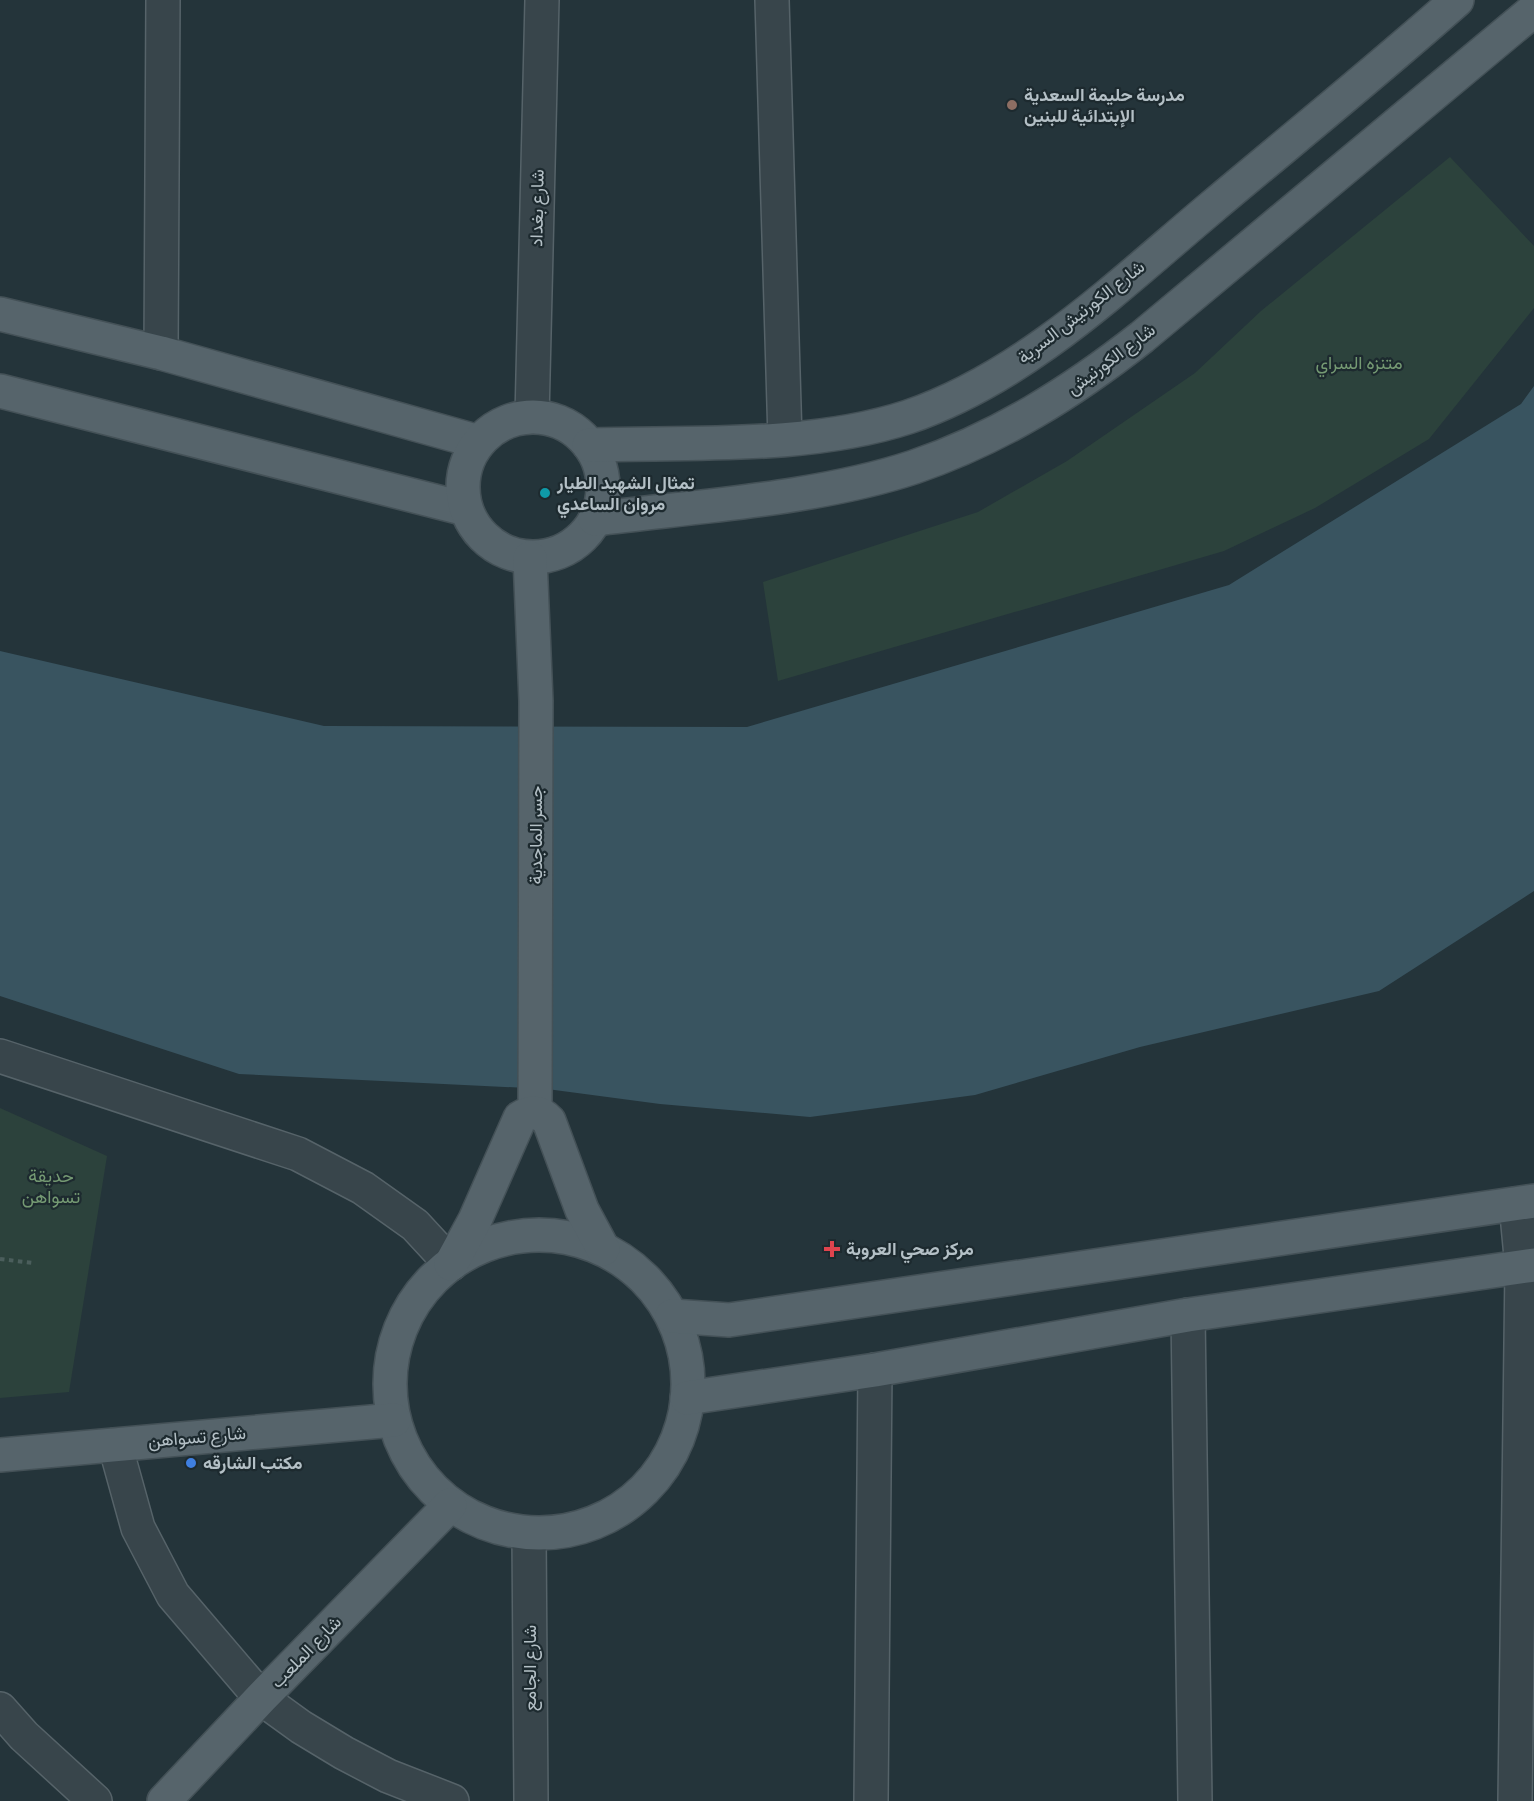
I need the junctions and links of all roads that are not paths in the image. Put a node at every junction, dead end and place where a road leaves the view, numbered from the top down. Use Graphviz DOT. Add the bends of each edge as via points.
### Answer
graph roads {
  1 [pos="163,0"];
  2 [pos="542,0"];
  3 [pos="772,0"];
  4 [pos="1450,3"];
  5 [pos="1534,10"];
  6 [pos="0,314"];
  7 [pos="161,353"];
  8 [pos="0,391"];
  9 [pos="532,417"];
  10 [pos="785,439"];
  11 [pos="479,442"];
  12 [pos="589,444"];
  13 [pos="466,508"];
  14 [pos="596,519"];
  15 [pos="530,558"];
  16 [pos="0,1056"];
  17 [pos="535,1112"];
  18 [pos="1525,1203"];
  19 [pos="603,1249"];
  20 [pos="451,1264"];
  21 [pos="1528,1266"];
  22 [pos="1188,1315"];
  23 [pos="672,1316"];
  24 [pos="875,1370"];
  25 [pos="687,1398"];
  26 [pos="394,1420"];
  27 [pos="116,1445"];
  28 [pos="0,1455"];
  29 [pos="450,1505"];
  30 [pos="529,1534"];
  31 [pos="261,1698"];
  32 [pos="0,1709"];
  33 [pos="95,1801"];
  34 [pos="164,1801"];
  35 [pos="452,1801"];
  36 [pos="531,1801"];
  37 [pos="871,1801"];
  38 [pos="1195,1801"];
  39 [pos="1515,1801"];
  1 -- 7 [label="street"];
  2 -- 9 [label="street, شارع بغداد"];
  3 -- 10 [label="street"];
  4 -- 10 [label="main road, شارع الكورنيش السرية" via="1068,327 1016,362 964,395 906,417 846,431"];
  5 -- 14 [label="main road, شارع الكورنيش" via="1142,337 1090,378 1034,413 934,459 849,484"];
  6 -- 7 [label="main road"];
  7 -- 11 [label="main road"];
  8 -- 13 [label="main road"];
  9 -- 11 [label="main road" via="503,424"];
  9 -- 12 [label="main road" via="564,424"];
  10 -- 12 [label="main road, شارع الكورنيش السرية"];
  11 -- 13 [label="main road" via="464,474"];
  12 -- 14 [label="main road" via="603,481"];
  13 -- 15 [label="main road" via="484,538 505,552"];
  14 -- 15 [label="main road" via="575,544 561,552"];
  15 -- 17 [label="main road, جسر الماجدية" via="536,701"];
  16 -- 20 [label="street" via="298,1154 363,1188 415,1225"];
  17 -- 19 [label="main road" via="549,1121 582,1210"];
  17 -- 20 [label="main road" via="520,1118 480,1210"];
  18 -- 21 [label="street"];
  18 -- 23 [label="main road" via="729,1320"];
  19 -- 20 [label="main road" via="573,1238 509,1238 478,1247"];
  19 -- 23 [label="main road" via="643,1276"];
  20 -- 26 [label="main road" via="420,1295 399,1333 390,1376"];
  21 -- 22 [label="main road"];
  21 -- 39 [label="street"];
  22 -- 24 [label="main road"];
  22 -- 38 [label="street"];
  23 -- 25 [label="main road" via="686,1356"];
  24 -- 25 [label="main road"];
  24 -- 37 [label="street"];
  25 -- 30 [label="main road" via="676,1443 652,1482 617,1513 574,1530"];
  26 -- 27 [label="main road, شارع تسواهن"];
  26 -- 29 [label="main road" via="424,1481"];
  27 -- 28 [label="main road, شارع تسواهن"];
  27 -- 31 [label="street" via="138,1528 173,1595"];
  29 -- 30 [label="main road" via="487,1525"];
  29 -- 31 [label="main road, شارع الملعب"];
  30 -- 36 [label="street, شارع الجامع"];
  31 -- 34 [label="main road, شارع الملعب"];
  31 -- 35 [label="street" via="344,1754"];
  32 -- 33 [label="street"];
}
